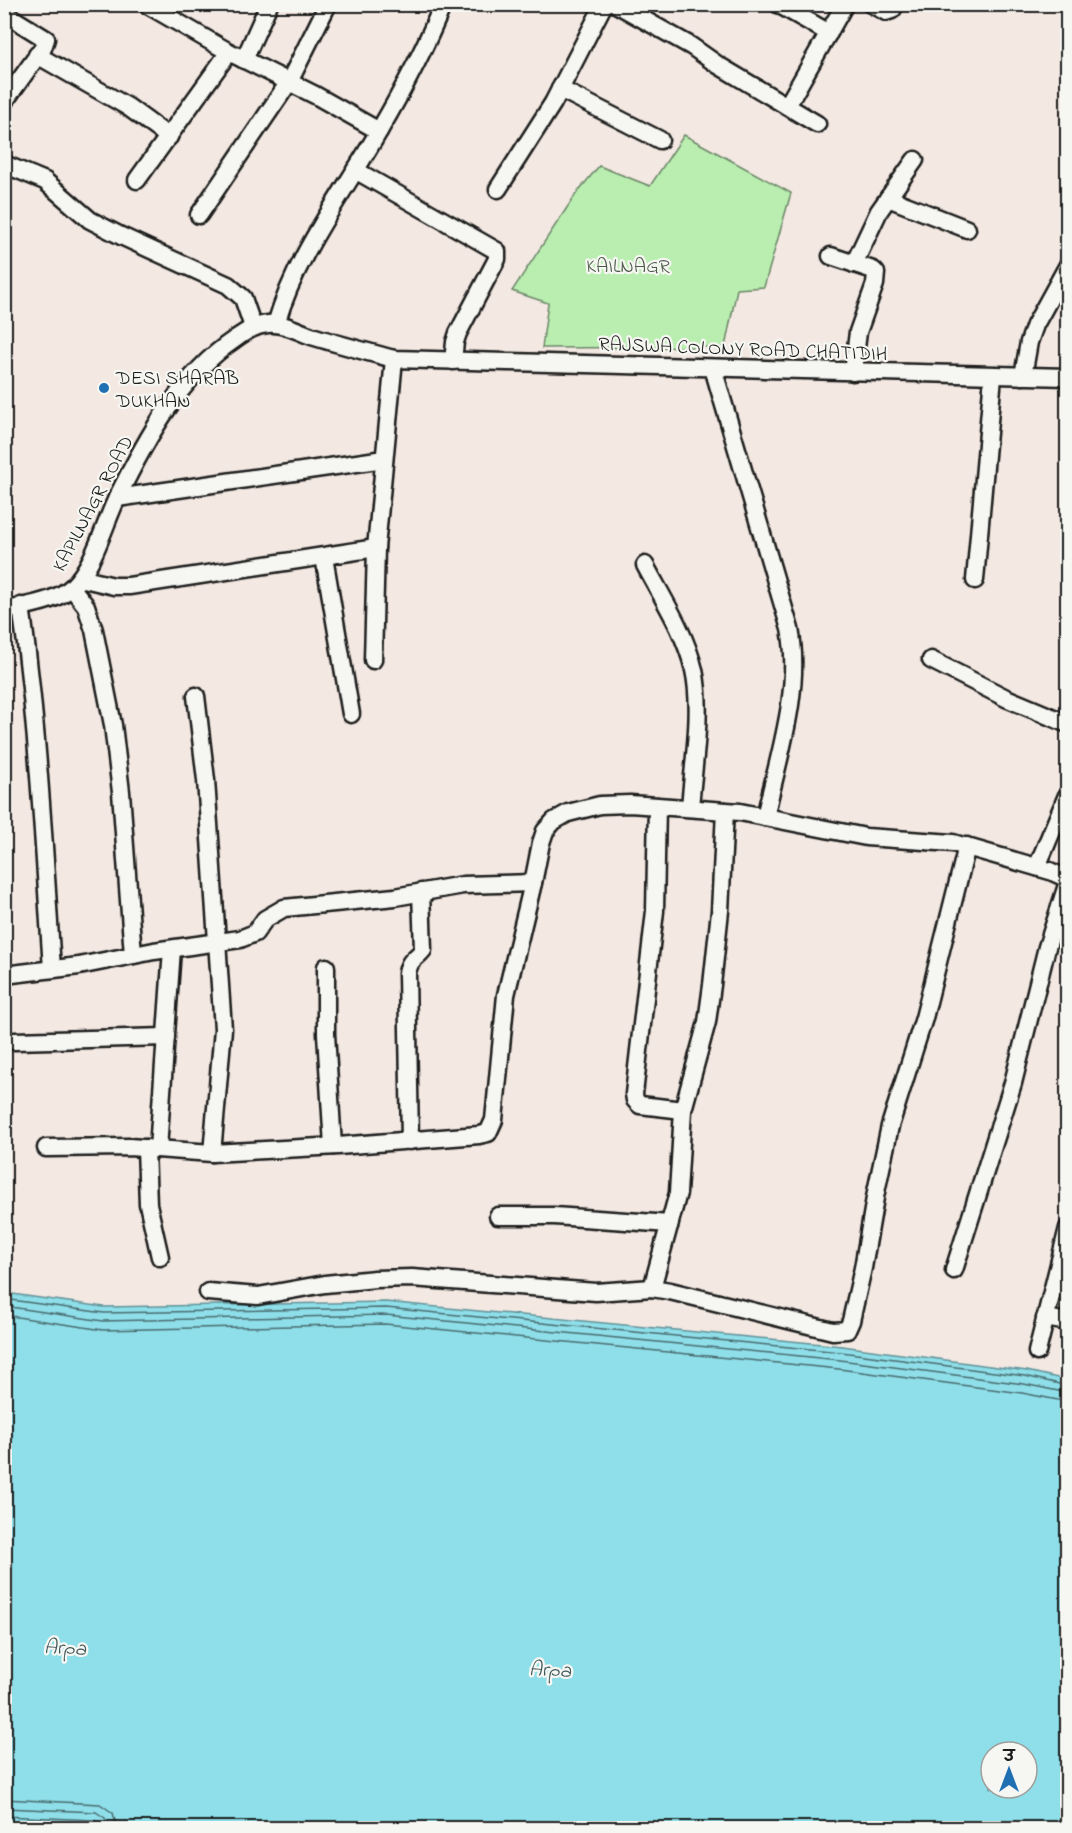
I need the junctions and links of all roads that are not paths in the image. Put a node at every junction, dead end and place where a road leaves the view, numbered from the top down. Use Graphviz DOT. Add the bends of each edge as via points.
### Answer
graph roads {
  1 [pos="269,4"];
  2 [pos="328,4"];
  3 [pos="443,4"];
  4 [pos="604,4"];
  5 [pos="616,4"];
  6 [pos="778,4"];
  7 [pos="845,4"];
  8 [pos="871,4"];
  9 [pos="896,4"];
  10 [pos="147,5"];
  11 [pos="4,13"];
  12 [pos="829,33"];
  13 [pos="229,52"];
  14 [pos="37,56"];
  15 [pos="244,60"];
  16 [pos="11,78"];
  17 [pos="289,82"];
  18 [pos="560,89"];
  19 [pos="4,102"];
  20 [pos="787,106"];
  21 [pos="817,124"];
  22 [pos="379,131"];
  23 [pos="169,136"];
  24 [pos="660,140"];
  25 [pos="915,160"];
  26 [pos="4,164"];
  27 [pos="355,170"];
  28 [pos="137,180"];
  29 [pos="498,189"];
  30 [pos="888,198"];
  31 [pos="199,215"];
  32 [pos="967,229"];
  33 [pos="831,256"];
  34 [pos="854,264"];
  35 [pos="1068,265"];
  36 [pos="276,324"];
  37 [pos="253,327"];
  38 [pos="394,359"];
  39 [pos="417,360"];
  40 [pos="453,361"];
  41 [pos="713,368"];
  42 [pos="853,372"];
  43 [pos="993,376"];
  44 [pos="1023,376"];
  45 [pos="1068,377"];
  46 [pos="384,459"];
  47 [pos="117,498"];
  48 [pos="376,548"];
  49 [pos="324,557"];
  50 [pos="645,565"];
  51 [pos="975,580"];
  52 [pos="76,583"];
  53 [pos="21,606"];
  54 [pos="4,611"];
  55 [pos="373,660"];
  56 [pos="931,660"];
  57 [pos="196,696"];
  58 [pos="351,714"];
  59 [pos="1068,724"];
  60 [pos="1068,793"];
  61 [pos="657,806"];
  62 [pos="690,808"];
  63 [pos="725,811"];
  64 [pos="765,817"];
  65 [pos="967,846"];
  66 [pos="1037,867"];
  67 [pos="1068,880"];
  68 [pos="533,883"];
  69 [pos="422,892"];
  70 [pos="216,943"];
  71 [pos="172,949"];
  72 [pos="132,955"];
  73 [pos="326,967"];
  74 [pos="52,969"];
  75 [pos="4,975"];
  76 [pos="166,1037"];
  77 [pos="14,1041"];
  78 [pos="683,1110"];
  79 [pos="410,1141"];
  80 [pos="333,1146"];
  81 [pos="46,1148"];
  82 [pos="152,1148"];
  83 [pos="212,1153"];
  84 [pos="498,1216"];
  85 [pos="670,1224"];
  86 [pos="1068,1228"];
  87 [pos="160,1257"];
  88 [pos="954,1270"];
  89 [pos="652,1288"];
  90 [pos="208,1292"];
  91 [pos="1045,1318"];
  92 [pos="1068,1322"];
  93 [pos="1037,1352"];
  1 -- 15 [label="street"];
  2 -- 17 [label="street"];
  3 -- 22 [label="street" via="425,50"];
  4 -- 18 [label="street"];
  5 -- 20 [label="street"];
  6 -- 12 [label="street"];
  7 -- 12 [label="street"];
  8 -- 9 [label="street" via="886,12"];
  10 -- 13 [label="street"];
  11 -- 14 [label="street" via="46,39"];
  12 -- 20 [label="street"];
  13 -- 15 [label="street"];
  13 -- 23 [label="street"];
  14 -- 16 [label="street"];
  14 -- 23 [label="street" via="128,107"];
  15 -- 17 [label="street"];
  16 -- 19 [label="street"];
  17 -- 22 [label="street"];
  17 -- 31 [label="street"];
  18 -- 24 [label="street"];
  18 -- 29 [label="street"];
  20 -- 21 [label="street"];
  22 -- 27 [label="street"];
  23 -- 28 [label="street"];
  25 -- 30 [label="street"];
  26 -- 37 [label="street" via="45,181 90,220 228,285 243,298"];
  27 -- 36 [label="street" via="293,275"];
  27 -- 40 [label="street" via="497,250 497,259 454,342"];
  30 -- 32 [label="street"];
  30 -- 34 [label="street"];
  33 -- 34 [label="street"];
  34 -- 42 [label="street" via="873,270 876,278 858,332"];
  35 -- 44 [label="street" via="1035,325"];
  36 -- 37 [label="street, KAPILNAGR ROAD"];
  36 -- 38 [label="street, KAPILNAGR ROAD"];
  37 -- 47 [label="street, KAPILNAGR ROAD" via="224,346 176,396"];
  38 -- 39 [label="street, KAPILNAGR ROAD"];
  38 -- 46 [label="street"];
  39 -- 40 [label="street, RAJSWA COLONY ROAD CHATIDIH"];
  40 -- 41 [label="street, RAJSWA COLONY ROAD CHATIDIH"];
  41 -- 42 [label="street, RAJSWA COLONY ROAD CHATIDIH"];
  41 -- 64 [label="street" via="794,648 791,697"];
  42 -- 43 [label="street, RAJSWA COLONY ROAD CHATIDIH"];
  43 -- 44 [label="street, RAJSWA COLONY ROAD CHATIDIH"];
  43 -- 51 [label="street"];
  44 -- 45 [label="street, RAJSWA COLONY ROAD CHATIDIH"];
  46 -- 47 [label="street"];
  46 -- 48 [label="street"];
  47 -- 52 [label="street, KAPILNAGR ROAD" via="94,553"];
  48 -- 49 [label="street"];
  48 -- 55 [label="street"];
  49 -- 52 [label="street" via="129,586"];
  49 -- 58 [label="street"];
  50 -- 62 [label="street" via="682,636 694,671 698,704"];
  52 -- 53 [label="street, KAPILNAGR ROAD" via="59,596"];
  52 -- 72 [label="street" via="94,630 113,726"];
  53 -- 54 [label="street, KAPILNAGR ROAD"];
  53 -- 74 [label="street" via="40,774"];
  56 -- 59 [label="street"];
  57 -- 70 [label="street" via="206,780"];
  60 -- 66 [label="street"];
  61 -- 62 [label="street"];
  61 -- 68 [label="street" via="600,805 554,821 545,831"];
  61 -- 78 [label="street" via="655,911 634,1094 640,1105"];
  62 -- 63 [label="street"];
  63 -- 64 [label="street"];
  63 -- 78 [label="street" via="720,912 707,1022"];
  64 -- 65 [label="street" via="866,837"];
  65 -- 66 [label="street"];
  65 -- 89 [label="street" via="924,1018 890,1126 847,1330 833,1331"];
  66 -- 67 [label="street"];
  67 -- 88 [label="street" via="1016,1073"];
  68 -- 69 [label="street" via="463,885"];
  68 -- 79 [label="street" via="506,995 492,1128 479,1135"];
  69 -- 70 [label="street" via="284,908 266,919 249,937"];
  69 -- 79 [label="street" via="423,950 412,958 407,973"];
  70 -- 71 [label="street"];
  70 -- 83 [label="street" via="223,1029"];
  71 -- 72 [label="street"];
  71 -- 76 [label="street"];
  72 -- 74 [label="street"];
  73 -- 80 [label="street"];
  74 -- 75 [label="street"];
  76 -- 77 [label="street"];
  76 -- 82 [label="street"];
  78 -- 85 [label="street" via="678,1193"];
  79 -- 80 [label="street"];
  80 -- 83 [label="street"];
  81 -- 82 [label="street"];
  82 -- 83 [label="street"];
  82 -- 87 [label="street" via="148,1204"];
  84 -- 85 [label="street"];
  85 -- 89 [label="street"];
  86 -- 91 [label="street"];
  89 -- 90 [label="street" via="596,1292 412,1278 325,1284 258,1296"];
  91 -- 92 [label="street"];
  91 -- 93 [label="street"];
}
